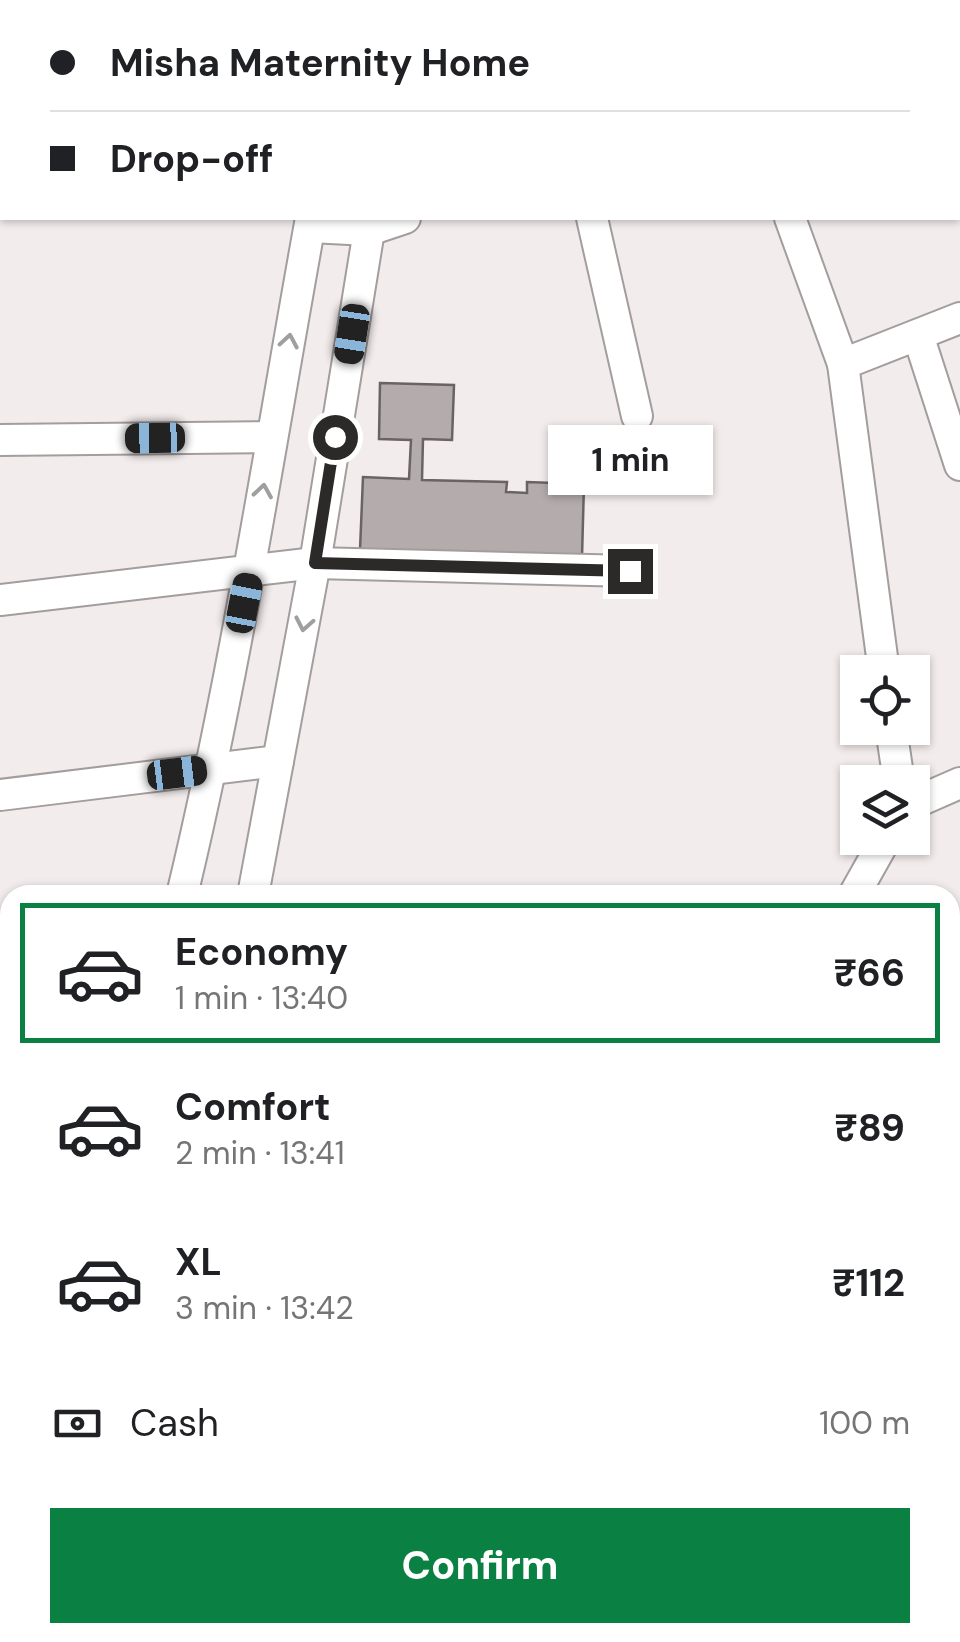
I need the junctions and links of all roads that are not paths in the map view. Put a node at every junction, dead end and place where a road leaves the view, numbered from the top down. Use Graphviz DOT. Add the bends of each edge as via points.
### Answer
graph roads {
  1 [pos="592,220"];
  2 [pos="791,220"];
  3 [pos="311,222"];
  4 [pos="370,224"];
  5 [pos="960,318"];
  6 [pos="918,335"];
  7 [pos="842,364"];
  8 [pos="637,416"];
  9 [pos="271,437"];
  10 [pos="0,440"];
  11 [pos="960,464"];
  12 [pos="315,563"];
  13 [pos="251,570"];
  14 [pos="630,571"];
  15 [pos="0,600"];
  16 [pos="882,655"];
  17 [pos="278,761"];
  18 [pos="212,769"];
  19 [pos="960,783"];
  20 [pos="0,794"];
  21 [pos="930,796"];
  22 [pos="876,855"];
  23 [pos="184,885"];
  24 [pos="255,885"];
  25 [pos="860,885"];
  1 -- 8 [label="street"];
  2 -- 7 [label="street"];
  3 -- 4 [label="street"];
  9 -- 3 [label="street, one-way"];
  4 -- 12 [label="street"];
  5 -- 6 [label="street"];
  6 -- 7 [label="street"];
  6 -- 11 [label="street"];
  7 -- 16 [label="street"];
  9 -- 10 [label="street"];
  13 -- 9 [label="street, one-way"];
  12 -- 13 [label="street"];
  12 -- 14 [label="street"];
  12 -- 17 [label="street, one-way"];
  13 -- 15 [label="street"];
  13 -- 18 [label="street"];
  17 -- 18 [label="street"];
  17 -- 24 [label="street"];
  18 -- 20 [label="street"];
  18 -- 23 [label="street"];
  19 -- 21 [label="street"];
  22 -- 25 [label="street"];
}
